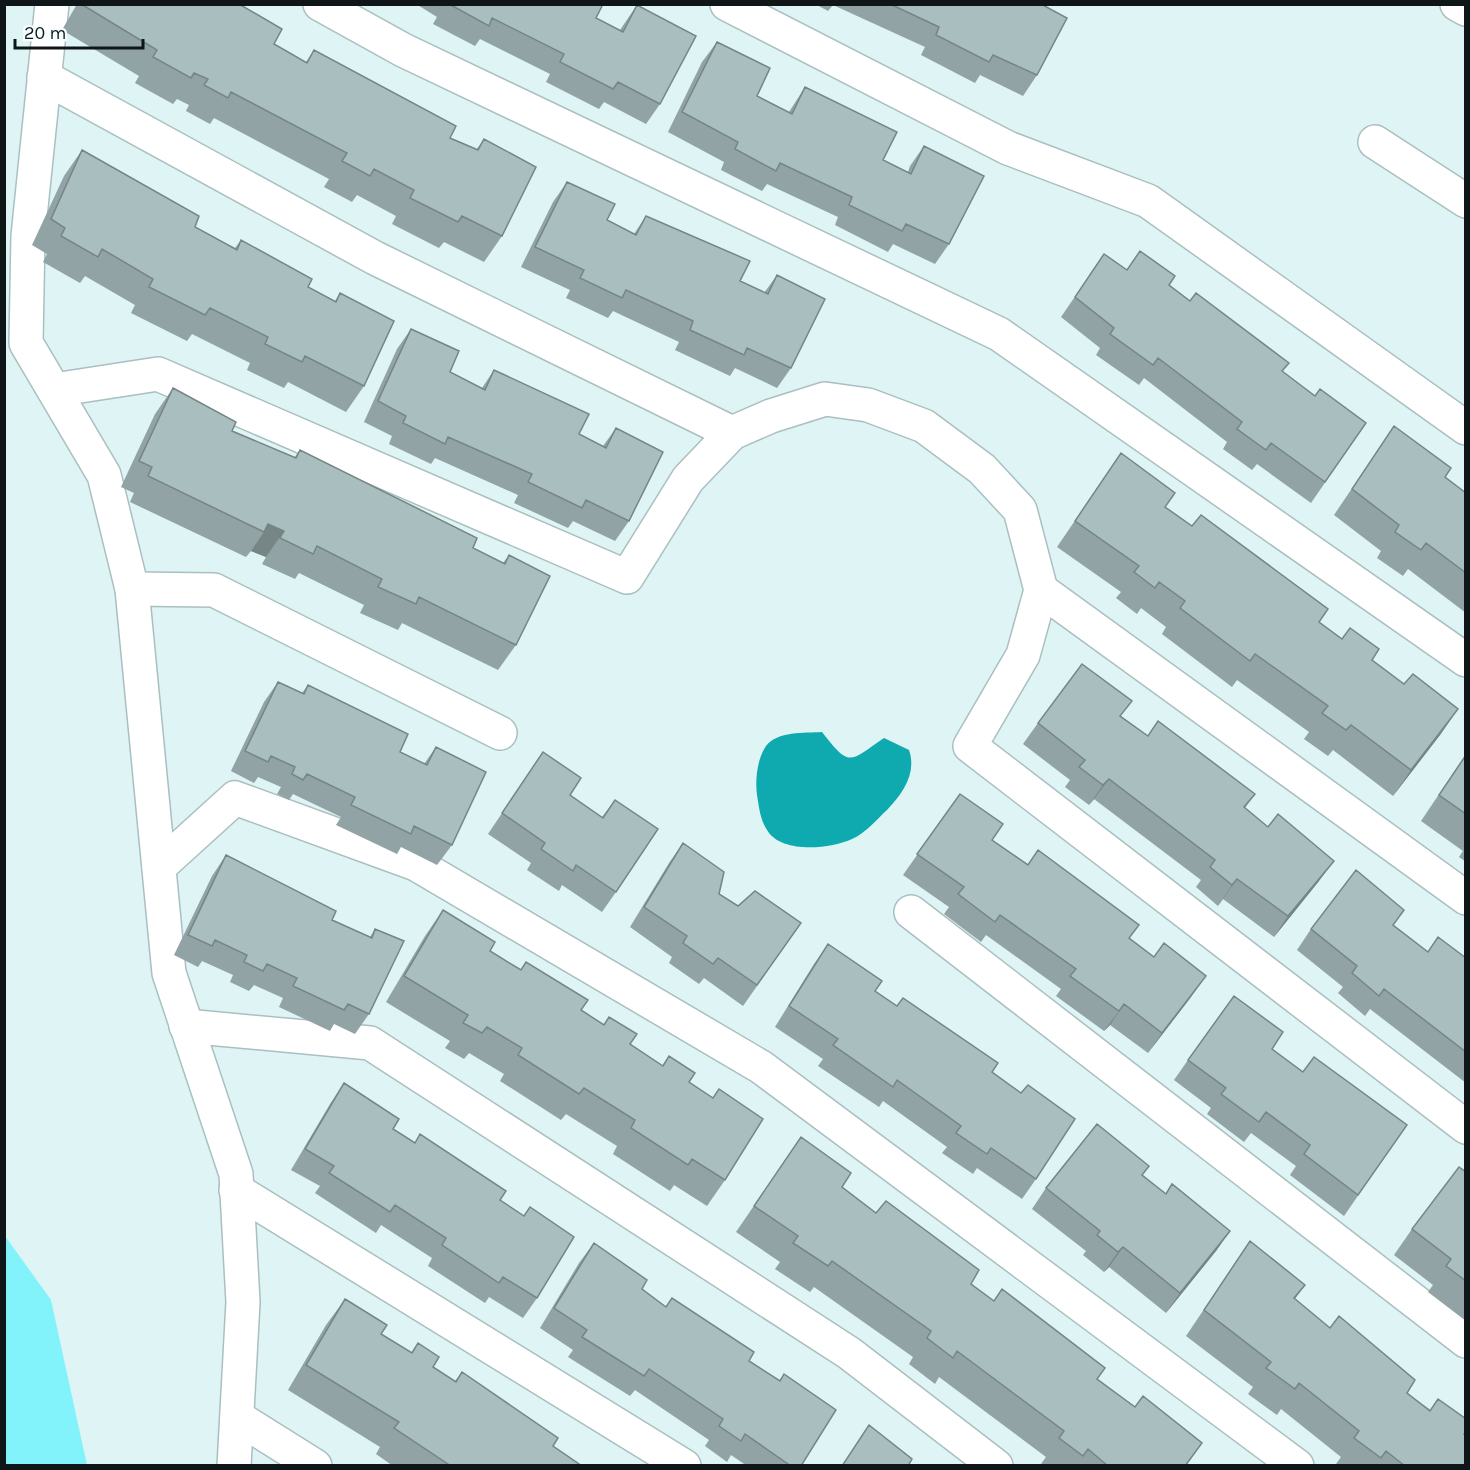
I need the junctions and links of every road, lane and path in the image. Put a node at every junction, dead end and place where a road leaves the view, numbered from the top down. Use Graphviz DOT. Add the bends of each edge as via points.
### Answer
graph roads {
  1 [pos="52,4"];
  2 [pos="320,4"];
  3 [pos="727,4"];
  4 [pos="1457,4"];
  5 [pos="1466,9"];
  6 [pos="44,77"];
  7 [pos="1375,142"];
  8 [pos="1466,201"];
  9 [pos="54,390"];
  10 [pos="1466,428"];
  11 [pos="732,433"];
  12 [pos="132,589"];
  13 [pos="1041,590"];
  14 [pos="1466,660"];
  15 [pos="500,733"];
  16 [pos="159,867"];
  17 [pos="1466,898"];
  18 [pos="911,912"];
  19 [pos="186,1026"];
  20 [pos="1466,1127"];
  21 [pos="236,1190"];
  22 [pos="1466,1341"];
  23 [pos="237,1417"];
  24 [pos="234,1466"];
  25 [pos="315,1466"];
  26 [pos="684,1466"];
  27 [pos="996,1466"];
  28 [pos="1297,1466"];
  1 -- 6 [label="street"];
  2 -- 14 [label="street" via="403,50 999,334"];
  3 -- 10 [label="street" via="1008,148 1148,201"];
  4 -- 5 [label="street"];
  6 -- 9 [label="street" via="28,236 26,342"];
  6 -- 11 [label="street" via="375,258"];
  7 -- 8 [label="street"];
  9 -- 11 [label="street" via="158,374 627,577 688,479"];
  9 -- 12 [label="street" via="104,475"];
  11 -- 13 [label="street" via="825,399 868,405 924,426 982,469 1020,510"];
  12 -- 15 [label="street" via="214,590"];
  12 -- 16 [label="street"];
  13 -- 17 [label="street"];
  13 -- 20 [label="street" via="1023,655 970,746"];
  16 -- 19 [label="street" via="169,973"];
  16 -- 28 [label="street" via="235,798 416,864 761,1067"];
  18 -- 22 [label="street"];
  19 -- 21 [label="street" via="236,1174"];
  19 -- 27 [label="street" via="370,1042 849,1353"];
  21 -- 23 [label="street" via="243,1302"];
  21 -- 26 [label="street"];
  23 -- 24 [label="street"];
  23 -- 25 [label="street"];
}
